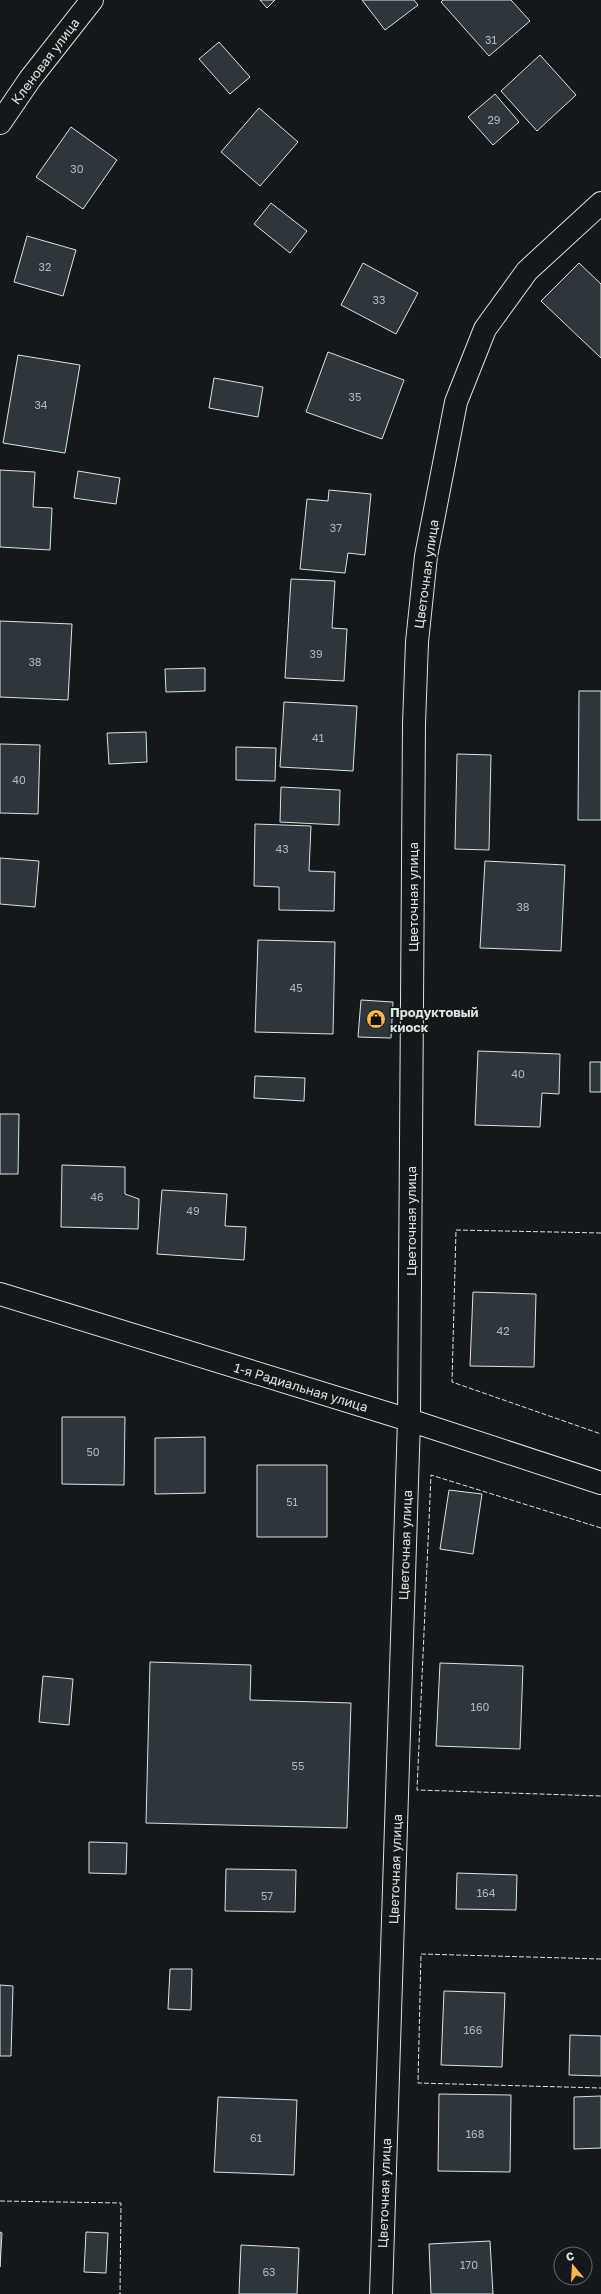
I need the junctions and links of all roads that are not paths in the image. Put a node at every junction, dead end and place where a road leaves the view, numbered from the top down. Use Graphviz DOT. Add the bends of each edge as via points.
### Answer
graph roads {
  1 [pos="92,0"];
  2 [pos="0,123"];
  3 [pos="601,203"];
  4 [pos="0,1294"];
  5 [pos="409,1420"];
  6 [pos="601,1483"];
  7 [pos="381,2294"];
  1 -- 2 [label="street, Кленовая улица" via="30,78"];
  3 -- 5 [label="street, Цветочная улица" via="526,271 485,329 456,402 426,556 417,642 414,724"];
  4 -- 5 [label="street, 1-я Радиальная улица"];
  5 -- 6 [label="street, 1-я Радиальная улица"];
  5 -- 7 [label="street, Цветочная улица"];
}
